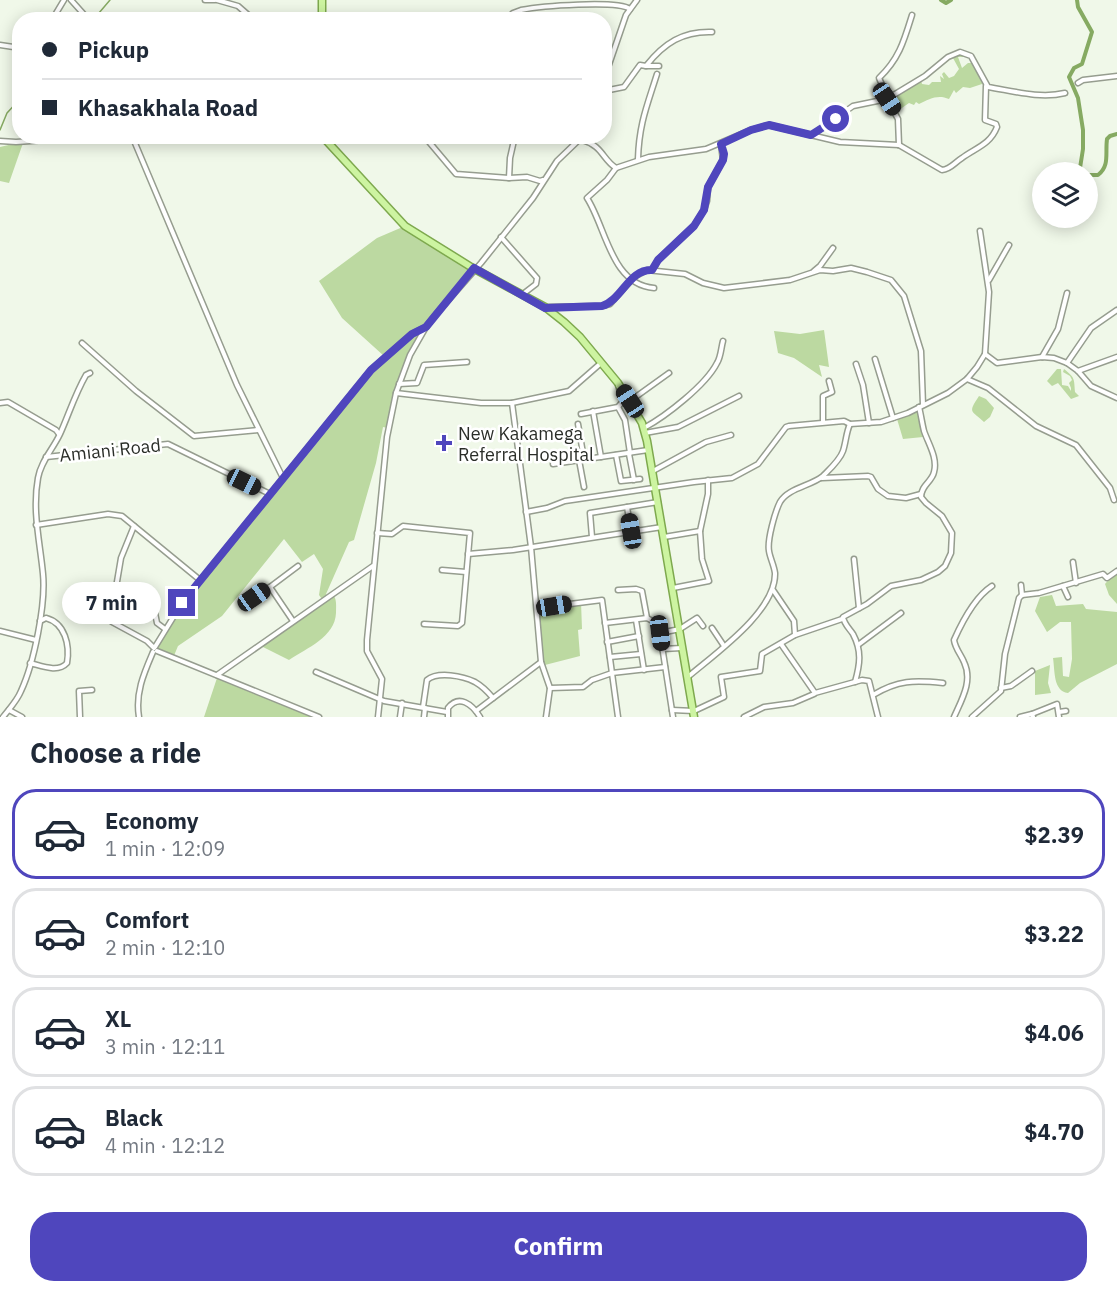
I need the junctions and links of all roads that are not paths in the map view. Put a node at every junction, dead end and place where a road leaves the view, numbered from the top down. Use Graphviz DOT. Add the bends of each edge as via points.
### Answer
graph roads {
  1 [pos="71,0"];
  2 [pos="205,0"];
  3 [pos="216,0"];
  4 [pos="637,0"];
  5 [pos="630,9"];
  6 [pos="82,12"];
  7 [pos="245,12"];
  8 [pos="516,12"];
  9 [pos="912,15"];
  10 [pos="712,32"];
  11 [pos="612,50"];
  12 [pos="646,66"];
  13 [pos="659,66"];
  14 [pos="657,74"];
  15 [pos="1117,76"];
  16 [pos="1078,83"];
  17 [pos="986,86"];
  18 [pos="612,89"];
  19 [pos="1065,93"];
  20 [pos="888,99"];
  21 [pos="811,135"];
  22 [pos="135,144"];
  23 [pos="329,144"];
  24 [pos="431,144"];
  25 [pos="513,144"];
  26 [pos="573,144"];
  27 [pos="593,144"];
  28 [pos="721,144"];
  29 [pos="899,146"];
  30 [pos="638,159"];
  31 [pos="616,168"];
  32 [pos="508,178"];
  33 [pos="544,180"];
  34 [pos="980,231"];
  35 [pos="501,237"];
  36 [pos="1009,245"];
  37 [pos="833,248"];
  38 [pos="474,268"];
  39 [pos="652,270"];
  40 [pos="813,271"];
  41 [pos="632,280"];
  42 [pos="988,281"];
  43 [pos="654,288"];
  44 [pos="1067,293"];
  45 [pos="523,294"];
  46 [pos="545,308"];
  47 [pos="1117,310"];
  48 [pos="426,327"];
  49 [pos="723,341"];
  50 [pos="82,342"];
  51 [pos="986,354"];
  52 [pos="1042,357"];
  53 [pos="1117,357"];
  54 [pos="875,359"];
  55 [pos="467,362"];
  56 [pos="602,362"];
  57 [pos="1066,363"];
  58 [pos="856,364"];
  59 [pos="1078,371"];
  60 [pos="90,373"];
  61 [pos="669,374"];
  62 [pos="967,379"];
  63 [pos="829,381"];
  64 [pos="618,383"];
  65 [pos="399,384"];
  66 [pos="396,393"];
  67 [pos="739,396"];
  68 [pos="1117,398"];
  69 [pos="630,401"];
  70 [pos="512,402"];
  71 [pos="0,403"];
  72 [pos="921,406"];
  73 [pos="618,407"];
  74 [pos="593,411"];
  75 [pos="581,414"];
  76 [pos="893,418"];
  77 [pos="824,422"];
  78 [pos="869,423"];
  79 [pos="578,424"];
  80 [pos="850,424"];
  81 [pos="258,430"];
  82 [pos="645,431"];
  83 [pos="59,435"];
  84 [pos="731,435"];
  85 [pos="649,450"];
  86 [pos="629,453"];
  87 [pos="616,455"];
  88 [pos="45,457"];
  89 [pos="601,457"];
  90 [pos="582,460"];
  91 [pos="553,464"];
  92 [pos="653,471"];
  93 [pos="279,472"];
  94 [pos="283,478"];
  95 [pos="821,478"];
  96 [pos="640,479"];
  97 [pos="634,480"];
  98 [pos="708,480"];
  99 [pos="276,487"];
  100 [pos="584,487"];
  101 [pos="656,488"];
  102 [pos="270,494"];
  103 [pos="921,494"];
  104 [pos="1114,500"];
  105 [pos="658,502"];
  106 [pos="627,507"];
  107 [pos="526,512"];
  108 [pos="36,525"];
  109 [pos="134,526"];
  110 [pos="662,527"];
  111 [pos="631,531"];
  112 [pos="700,531"];
  113 [pos="377,533"];
  114 [pos="592,537"];
  115 [pos="664,537"];
  116 [pos="531,547"];
  117 [pos="468,554"];
  118 [pos="854,559"];
  119 [pos="1073,562"];
  120 [pos="298,566"];
  121 [pos="374,566"];
  122 [pos="442,570"];
  123 [pos="1117,571"];
  124 [pos="466,572"];
  125 [pos="200,580"];
  126 [pos="1076,583"];
  127 [pos="1021,585"];
  128 [pos="992,586"];
  129 [pos="1063,586"];
  130 [pos="270,587"];
  131 [pos="673,588"];
  132 [pos="773,589"];
  133 [pos="618,590"];
  134 [pos="1022,595"];
  135 [pos="254,597"];
  136 [pos="1068,597"];
  137 [pos="859,608"];
  138 [pos="537,610"];
  139 [pos="154,613"];
  140 [pos="901,613"];
  141 [pos="647,618"];
  142 [pos="843,618"];
  143 [pos="636,620"];
  144 [pos="40,621"];
  145 [pos="293,621"];
  146 [pos="605,623"];
  147 [pos="424,624"];
  148 [pos="159,625"];
  149 [pos="703,626"];
  150 [pos="152,627"];
  151 [pos="711,628"];
  152 [pos="165,629"];
  153 [pos="680,629"];
  154 [pos="0,631"];
  155 [pos="660,633"];
  156 [pos="795,635"];
  157 [pos="639,636"];
  158 [pos="36,640"];
  159 [pos="607,642"];
  160 [pos="781,644"];
  161 [pos="858,645"];
  162 [pos="724,646"];
  163 [pos="684,648"];
  164 [pos="155,650"];
  165 [pos="662,650"];
  166 [pos="641,654"];
  167 [pos="610,657"];
  168 [pos="541,662"];
  169 [pos="30,663"];
  170 [pos="665,667"];
  171 [pos="644,670"];
  172 [pos="1032,671"];
  173 [pos="316,672"];
  174 [pos="612,673"];
  175 [pos="217,675"];
  176 [pos="689,676"];
  177 [pos="855,682"];
  178 [pos="943,683"];
  179 [pos="550,688"];
  180 [pos="1001,688"];
  181 [pos="92,690"];
  182 [pos="815,694"];
  183 [pos="873,695"];
  184 [pos="493,698"];
  185 [pos="380,699"];
  186 [pos="402,703"];
  187 [pos="424,707"];
  188 [pos="9,710"];
  189 [pos="672,710"];
  190 [pos="476,711"];
  191 [pos="1066,711"];
  192 [pos="694,714"];
  193 [pos="448,715"];
  194 [pos="1032,715"];
  195 [pos="1059,715"];
  196 [pos="748,716"];
  197 [pos="3,717"];
  198 [pos="22,717"];
  199 [pos="80,717"];
  200 [pos="139,717"];
  201 [pos="319,717"];
  202 [pos="378,717"];
  203 [pos="400,717"];
  204 [pos="424,717"];
  205 [pos="480,717"];
  206 [pos="546,717"];
  207 [pos="618,717"];
  208 [pos="673,717"];
  209 [pos="878,717"];
  210 [pos="954,717"];
  211 [pos="972,717"];
  212 [pos="1020,717"];
  1 -- 6 [label="street"];
  2 -- 3 [label="street"];
  3 -- 7 [label="street"];
  4 -- 5 [label="street"];
  5 -- 8 [label="street" via="607,0 572,1"];
  5 -- 11 [label="street"];
  9 -- 20 [label="street" via="895,62 879,78"];
  10 -- 12 [label="street" via="679,36"];
  12 -- 13 [label="street"];
  12 -- 18 [label="street" via="640,64 624,87"];
  14 -- 30 [label="street" via="645,108"];
  15 -- 16 [label="street"];
  17 -- 19 [label="street" via="1036,95"];
  17 -- 20 [label="street" via="971,56 960,52"];
  17 -- 29 [label="street" via="985,120 997,128 983,146 942,170"];
  20 -- 21 [label="street" via="853,106"];
  20 -- 29 [label="street" via="898,119"];
  21 -- 28 [label="street" via="769,125"];
  21 -- 29 [label="street" via="840,142"];
  22 -- 81 [label="street"];
  23 -- 38 [label="main road" via="405,226"];
  24 -- 32 [label="street" via="456,174"];
  25 -- 32 [label="street"];
  26 -- 33 [label="street"];
  27 -- 31 [label="street"];
  28 -- 30 [label="street"];
  28 -- 39 [label="street" via="723,160 708,187 704,210"];
  30 -- 31 [label="street"];
  31 -- 41 [label="street" via="587,198 612,255"];
  32 -- 33 [label="street"];
  33 -- 35 [label="street"];
  34 -- 42 [label="street"];
  35 -- 38 [label="street"];
  35 -- 45 [label="street" via="538,280"];
  36 -- 42 [label="street"];
  37 -- 40 [label="street"];
  38 -- 45 [label="main road"];
  38 -- 48 [label="street"];
  39 -- 40 [label="street" via="684,274 724,288 790,280"];
  39 -- 41 [label="street" via="643,271"];
  40 -- 72 [label="street" via="854,268 886,278 900,288 921,351"];
  41 -- 43 [label="street" via="643,288"];
  41 -- 46 [label="street" via="610,304"];
  42 -- 51 [label="street"];
  44 -- 52 [label="street" via="1058,329"];
  45 -- 46 [label="main road"];
  46 -- 56 [label="main road" via="580,337"];
  47 -- 57 [label="street" via="1091,328"];
  48 -- 65 [label="street"];
  48 -- 94 [label="street" via="412,334 371,370"];
  49 -- 82 [label="street" via="717,364 709,375"];
  50 -- 81 [label="street" via="194,436"];
  51 -- 52 [label="street" via="997,363"];
  51 -- 62 [label="street"];
  52 -- 57 [label="street"];
  53 -- 59 [label="street"];
  54 -- 76 [label="street"];
  55 -- 65 [label="street" via="424,365 417,383"];
  56 -- 64 [label="main road"];
  56 -- 70 [label="street" via="569,391"];
  57 -- 59 [label="street"];
  58 -- 78 [label="street"];
  59 -- 68 [label="street" via="1087,383"];
  60 -- 83 [label="street" via="78,389"];
  61 -- 69 [label="street"];
  62 -- 72 [label="street"];
  62 -- 104 [label="street" via="988,388 1036,426 1076,445 1110,488"];
  63 -- 77 [label="street" via="832,392 823,396"];
  64 -- 69 [label="main road"];
  64 -- 73 [label="street" via="623,401"];
  65 -- 66 [label="street"];
  66 -- 70 [label="street" via="481,403"];
  66 -- 113 [label="street" via="387,437"];
  67 -- 82 [label="street" via="678,427"];
  69 -- 82 [label="main road"];
  70 -- 107 [label="street"];
  71 -- 83 [label="street" via="8,402 56,429"];
  72 -- 76 [label="street"];
  72 -- 103 [label="street" via="935,468"];
  73 -- 74 [label="street"];
  73 -- 86 [label="street" via="625,420"];
  74 -- 75 [label="street"];
  74 -- 89 [label="street"];
  76 -- 78 [label="street"];
  77 -- 80 [label="street"];
  77 -- 98 [label="street" via="786,427 758,464 732,478"];
  78 -- 80 [label="street"];
  79 -- 90 [label="street"];
  80 -- 95 [label="street" via="843,452"];
  81 -- 93 [label="street"];
  82 -- 85 [label="main road"];
  83 -- 88 [label="street"];
  84 -- 92 [label="street" via="706,442"];
  85 -- 86 [label="street"];
  85 -- 92 [label="main road"];
  86 -- 87 [label="street"];
  86 -- 97 [label="street"];
  87 -- 89 [label="street"];
  87 -- 97 [label="street" via="620,480"];
  88 -- 102 [label="street, Amiani Road" via="168,444"];
  88 -- 108 [label="street" via="38,478"];
  89 -- 90 [label="street"];
  90 -- 91 [label="street"];
  90 -- 100 [label="street"];
  92 -- 101 [label="main road"];
  93 -- 94 [label="street"];
  93 -- 99 [label="street"];
  94 -- 99 [label="street"];
  95 -- 103 [label="street" via="868,476 888,496 906,498"];
  95 -- 132 [label="street" via="780,503 768,547 775,572"];
  96 -- 97 [label="street"];
  98 -- 101 [label="street"];
  98 -- 112 [label="street"];
  99 -- 102 [label="street"];
  101 -- 105 [label="main road"];
  101 -- 107 [label="street" via="565,501"];
  102 -- 125 [label="street"];
  103 -- 137 [label="street" via="922,500 942,516 952,532 947,563 929,577 888,588"];
  105 -- 106 [label="street"];
  105 -- 110 [label="main road"];
  106 -- 111 [label="street"];
  106 -- 114 [label="street" via="590,513"];
  107 -- 116 [label="street"];
  108 -- 109 [label="street" via="108,514 122,516"];
  108 -- 144 [label="street" via="43,585"];
  109 -- 125 [label="street"];
  109 -- 164 [label="street" via="121,558 111,617 112,622 147,641"];
  110 -- 111 [label="street"];
  110 -- 115 [label="main road"];
  111 -- 114 [label="street"];
  112 -- 115 [label="street"];
  112 -- 131 [label="street" via="709,581"];
  113 -- 117 [label="street" via="392,534 403,526 470,533"];
  113 -- 121 [label="street"];
  114 -- 116 [label="street"];
  115 -- 131 [label="main road"];
  116 -- 117 [label="street"];
  116 -- 138 [label="street"];
  117 -- 124 [label="street"];
  118 -- 137 [label="street"];
  119 -- 126 [label="street"];
  120 -- 130 [label="street"];
  121 -- 145 [label="street"];
  121 -- 185 [label="street" via="367,649 381,675"];
  122 -- 124 [label="street"];
  123 -- 126 [label="street" via="1107,578 1103,574"];
  124 -- 147 [label="street" via="460,625"];
  125 -- 152 [label="street"];
  126 -- 129 [label="street"];
  127 -- 134 [label="street"];
  128 -- 210 [label="street" via="974,606 954,640 968,677"];
  129 -- 134 [label="street"];
  129 -- 136 [label="street"];
  130 -- 135 [label="street"];
  130 -- 145 [label="street"];
  131 -- 153 [label="main road"];
  132 -- 156 [label="street" via="795,621"];
  132 -- 162 [label="street" via="763,607"];
  133 -- 141 [label="street" via="642,591"];
  134 -- 180 [label="street" via="1008,639"];
  137 -- 142 [label="street"];
  138 -- 146 [label="street" via="601,599"];
  138 -- 168 [label="street"];
  139 -- 148 [label="street"];
  140 -- 161 [label="street"];
  141 -- 143 [label="street"];
  141 -- 155 [label="street" via="656,623"];
  142 -- 156 [label="street"];
  142 -- 161 [label="street"];
  143 -- 146 [label="street"];
  143 -- 157 [label="street"];
  144 -- 158 [label="street"];
  144 -- 169 [label="street" via="46,618 60,626 68,663 57,668"];
  145 -- 175 [label="street"];
  146 -- 159 [label="street"];
  148 -- 150 [label="street"];
  148 -- 152 [label="street"];
  149 -- 153 [label="street" via="697,618"];
  151 -- 162 [label="street"];
  152 -- 164 [label="street"];
  153 -- 155 [label="street"];
  153 -- 163 [label="main road"];
  154 -- 158 [label="street"];
  155 -- 165 [label="street"];
  156 -- 160 [label="street"];
  157 -- 159 [label="street"];
  157 -- 166 [label="street"];
  158 -- 169 [label="street"];
  159 -- 167 [label="street"];
  160 -- 182 [label="street"];
  160 -- 192 [label="street" via="762,654 760,670 721,677 724,697"];
  161 -- 177 [label="street" via="860,662"];
  162 -- 176 [label="street"];
  163 -- 165 [label="street"];
  163 -- 176 [label="main road"];
  164 -- 175 [label="street"];
  164 -- 200 [label="street" via="139,688"];
  165 -- 170 [label="street"];
  166 -- 167 [label="street"];
  166 -- 171 [label="street"];
  167 -- 174 [label="street"];
  168 -- 179 [label="street"];
  168 -- 184 [label="street"];
  169 -- 188 [label="street" via="21,692"];
  170 -- 171 [label="street"];
  170 -- 189 [label="street"];
  171 -- 174 [label="street"];
  172 -- 180 [label="street" via="1011,686"];
  173 -- 185 [label="street"];
  174 -- 179 [label="street" via="583,687"];
  174 -- 207 [label="street"];
  175 -- 201 [label="street"];
  176 -- 192 [label="main road"];
  177 -- 182 [label="street"];
  177 -- 183 [label="street" via="868,681"];
  178 -- 183 [label="street" via="907,681"];
  179 -- 206 [label="street"];
  180 -- 211 [label="street"];
  181 -- 199 [label="street" via="78,691"];
  182 -- 196 [label="street" via="793,703 764,707"];
  183 -- 209 [label="street"];
  184 -- 187 [label="street" via="475,682 435,675 427,680"];
  184 -- 190 [label="street"];
  185 -- 186 [label="street"];
  185 -- 202 [label="street"];
  186 -- 187 [label="street"];
  186 -- 203 [label="street"];
  187 -- 193 [label="street"];
  187 -- 204 [label="street"];
  188 -- 197 [label="street"];
  188 -- 198 [label="street"];
  189 -- 192 [label="street"];
  189 -- 208 [label="street"];
  190 -- 193 [label="street" via="460,700 451,704"];
  190 -- 205 [label="street"];
  191 -- 195 [label="street"];
  194 -- 195 [label="street" via="1057,704"];
  194 -- 212 [label="street"];
}
